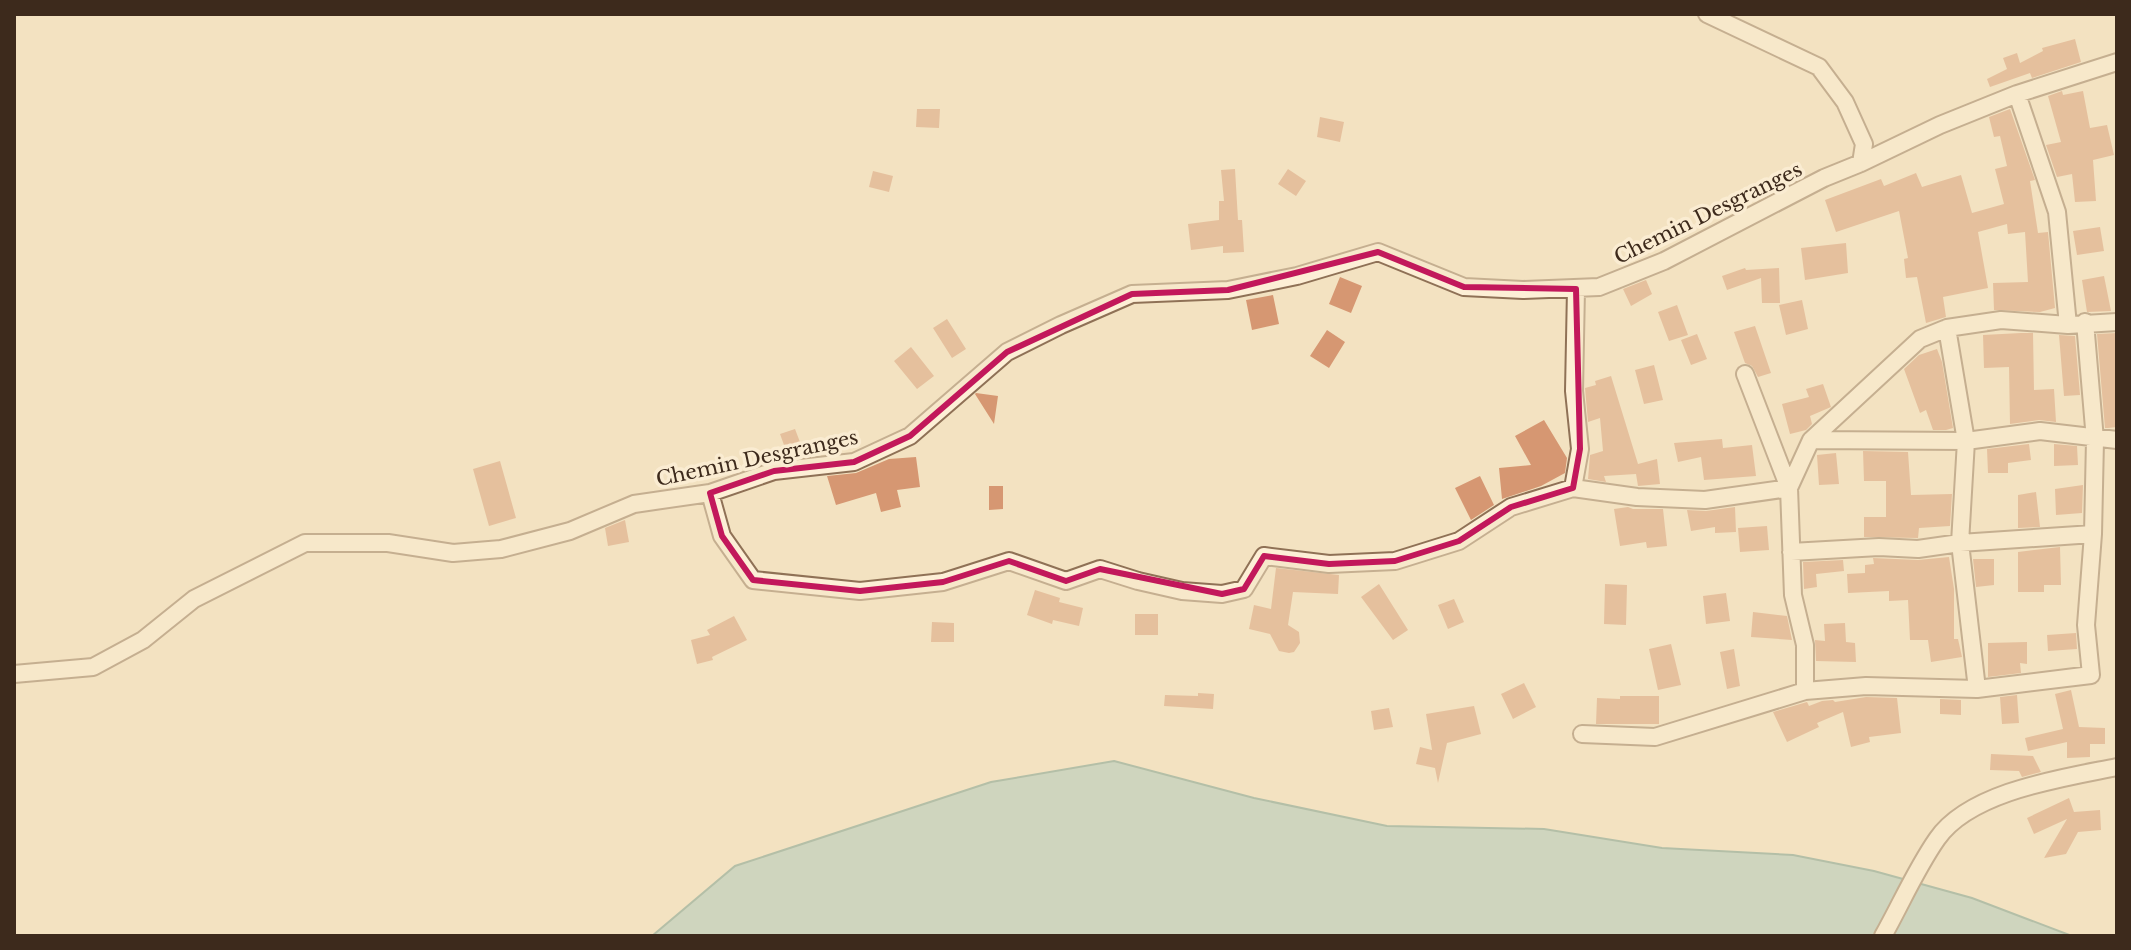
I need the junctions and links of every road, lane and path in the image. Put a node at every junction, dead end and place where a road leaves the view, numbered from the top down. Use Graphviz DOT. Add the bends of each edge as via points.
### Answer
graph roads {
  1 [pos="1707,14"];
  2 [pos="2117,62"];
  3 [pos="2017,94"];
  4 [pos="1861,163"];
  5 [pos="1576,289"];
  6 [pos="2085,322"];
  7 [pos="2117,322"];
  8 [pos="2068,325"];
  9 [pos="1947,328"];
  10 [pos="1745,374"];
  11 [pos="1811,440"];
  12 [pos="2095,440"];
  13 [pos="2117,440"];
  14 [pos="1966,441"];
  15 [pos="1573,488"];
  16 [pos="1789,488"];
  17 [pos="710,493"];
  18 [pos="2093,534"];
  19 [pos="1960,543"];
  20 [pos="1791,552"];
  21 [pos="14,674"];
  22 [pos="1977,689"];
  23 [pos="1805,691"];
  24 [pos="1582,734"];
  25 [pos="2117,767"];
  26 [pos="1883,936"];
  1 -- 4 [label="street" via="1819,67 1845,102 1864,144"];
  2 -- 3 [label="street, Chemin Desgranges"];
  3 -- 4 [label="street, Chemin Desgranges"];
  3 -- 8 [label="street" via="2057,212"];
  4 -- 5 [label="street, Chemin Desgranges" via="1664,261 1599,287"];
  5 -- 15 [label="street" via="1574,391 1580,449"];
  5 -- 17 [label="street, Chemin Desgranges" via="1464,287 1378,252 1228,290 1132,294 1007,352 910,436 854,462 774,471"];
  6 -- 7 [label="street"];
  6 -- 8 [label="street"];
  6 -- 12 [label="street"];
  8 -- 9 [label="street" via="2001,320"];
  9 -- 11 [label="street" via="1920,339"];
  9 -- 14 [label="street"];
  10 -- 16 [label="street"];
  11 -- 14 [label="street"];
  11 -- 16 [label="street"];
  12 -- 13 [label="street"];
  12 -- 14 [label="street" via="2040,431"];
  12 -- 18 [label="street"];
  14 -- 19 [label="street"];
  15 -- 16 [label="street" via="1705,500"];
  15 -- 17 [label="street" via="1511,507 1459,541 1395,561 1329,564 1264,556 1244,589 1222,594 1182,591 1100,569 1066,581 1009,561 943,582 860,591 753,580 722,536"];
  16 -- 20 [label="street"];
  17 -- 21 [label="street, Chemin Desgranges" via="634,504 570,531 501,549 453,553 388,543 305,543 194,599 143,640 93,667"];
  18 -- 19 [label="street"];
  18 -- 22 [label="street" via="2086,625 2091,675"];
  19 -- 20 [label="street"];
  19 -- 22 [label="street"];
  20 -- 23 [label="street" via="1793,595 1805,645"];
  22 -- 23 [label="street" via="1866,686"];
  23 -- 24 [label="street" via="1655,737"];
  25 -- 26 [label="street" via="1983,803 1958,817 1938,837"];
}
